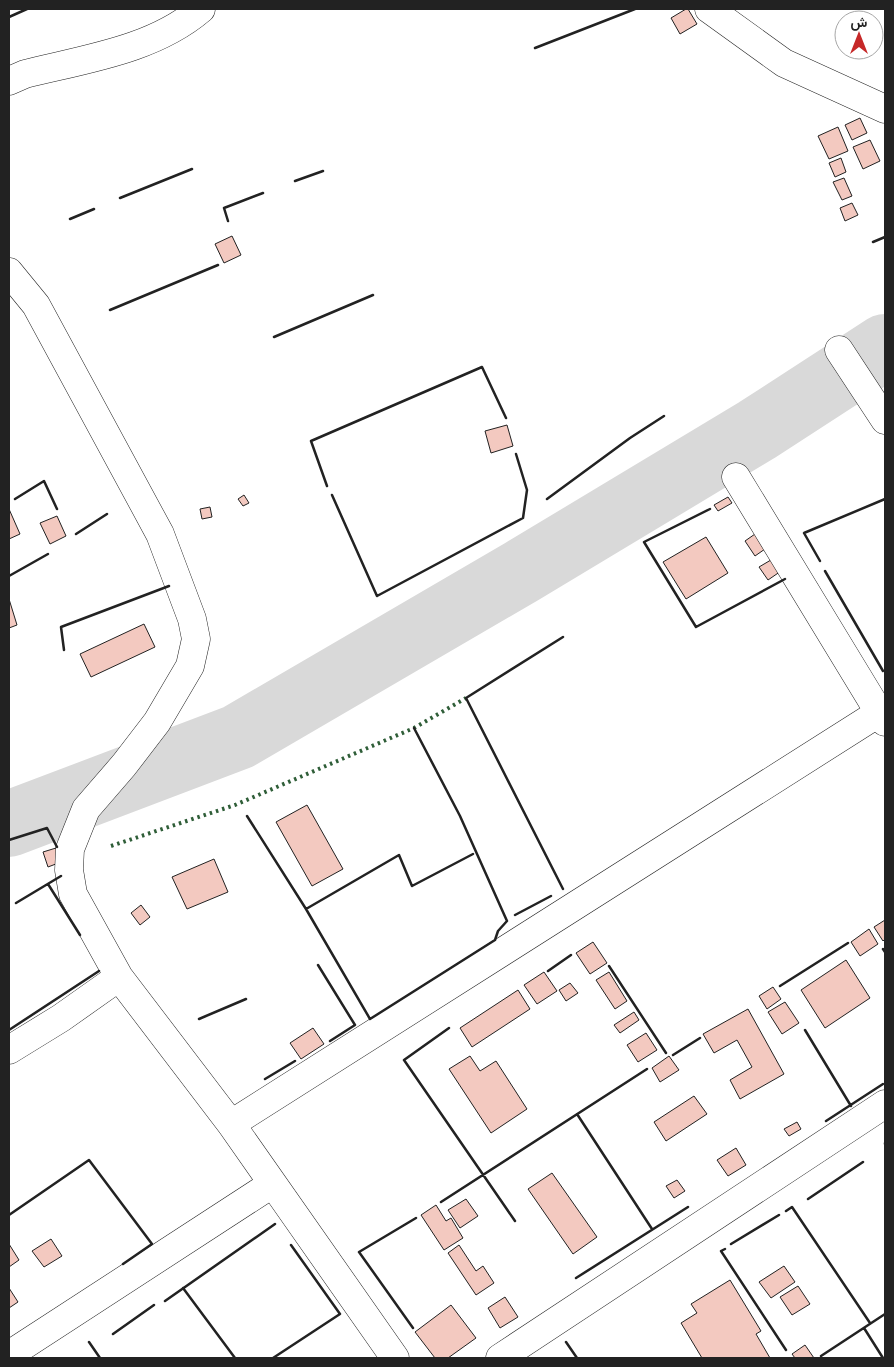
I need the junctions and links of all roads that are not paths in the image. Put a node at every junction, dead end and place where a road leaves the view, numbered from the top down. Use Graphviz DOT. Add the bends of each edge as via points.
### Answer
graph roads {
  1 [pos="201,9"];
  2 [pos="709,9"];
  3 [pos="9,81"];
  4 [pos="885,109"];
  5 [pos="9,272"];
  6 [pos="839,350"];
  7 [pos="885,420"];
  8 [pos="736,477"];
  9 [pos="883,715"];
  10 [pos="119,977"];
  11 [pos="9,1050"];
  12 [pos="885,1104"];
  13 [pos="231,1124"];
  14 [pos="272,1184"];
  15 [pos="9,1355"];
  16 [pos="395,1358"];
  17 [pos="500,1358"];
  1 -- 3 [label="street" via="187,21 144,43"];
  2 -- 4 [label="street" via="784,62"];
  5 -- 10 [label="street" via="36,305 160,534 196,638 190,666 157,722 86,809 70,849 73,894"];
  6 -- 7 [label="street"];
  8 -- 9 [label="street"];
  9 -- 13 [label="street"];
  10 -- 11 [label="street" via="62,1018"];
  10 -- 13 [label="street"];
  12 -- 17 [label="street"];
  13 -- 14 [label="street"];
  14 -- 15 [label="street"];
  14 -- 16 [label="street"];
}
